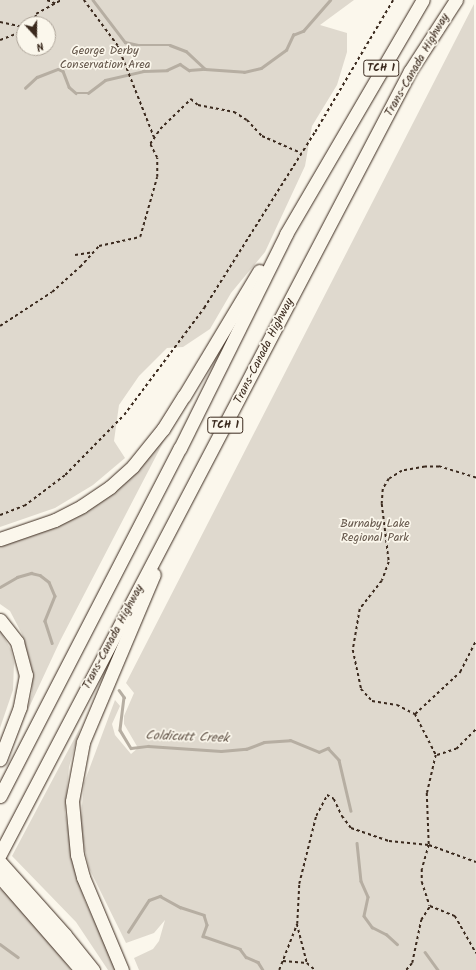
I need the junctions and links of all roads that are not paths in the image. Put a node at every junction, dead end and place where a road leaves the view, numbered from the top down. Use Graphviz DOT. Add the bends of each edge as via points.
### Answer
graph roads {
  1 [pos="423,0"];
  2 [pos="456,0"];
  3 [pos="286,234"];
  4 [pos="169,534"];
  5 [pos="0,539"];
  6 [pos="0,620"];
  7 [pos="0,759"];
  8 [pos="0,796"];
  9 [pos="0,854"];
  10 [pos="0,862"];
  11 [pos="0,876"];
  12 [pos="19,891"];
  13 [pos="81,970"];
  14 [pos="93,970"];
  15 [pos="122,970"];
  1 -- 3 [label="highway, TCH 1"];
  2 -- 4 [label="highway, Trans-Canada Highway / TCH 1" via="410,71"];
  3 -- 5 [label="highway" via="268,256 167,423 133,466 110,487 82,506 55,520"];
  3 -- 8 [label="highway, TCH 1" via="177,455"];
  4 -- 9 [label="highway, Trans-Canada Highway / TCH 1"];
  4 -- 15 [label="highway" via="142,608 83,742 72,801 77,855 83,876"];
  6 -- 7 [label="highway" via="17,642 26,675 20,707"];
  10 -- 12 [label="highway"];
  11 -- 12 [label="highway"];
  12 -- 13 [label="highway"];
  12 -- 14 [label="highway" via="65,935"];
}
